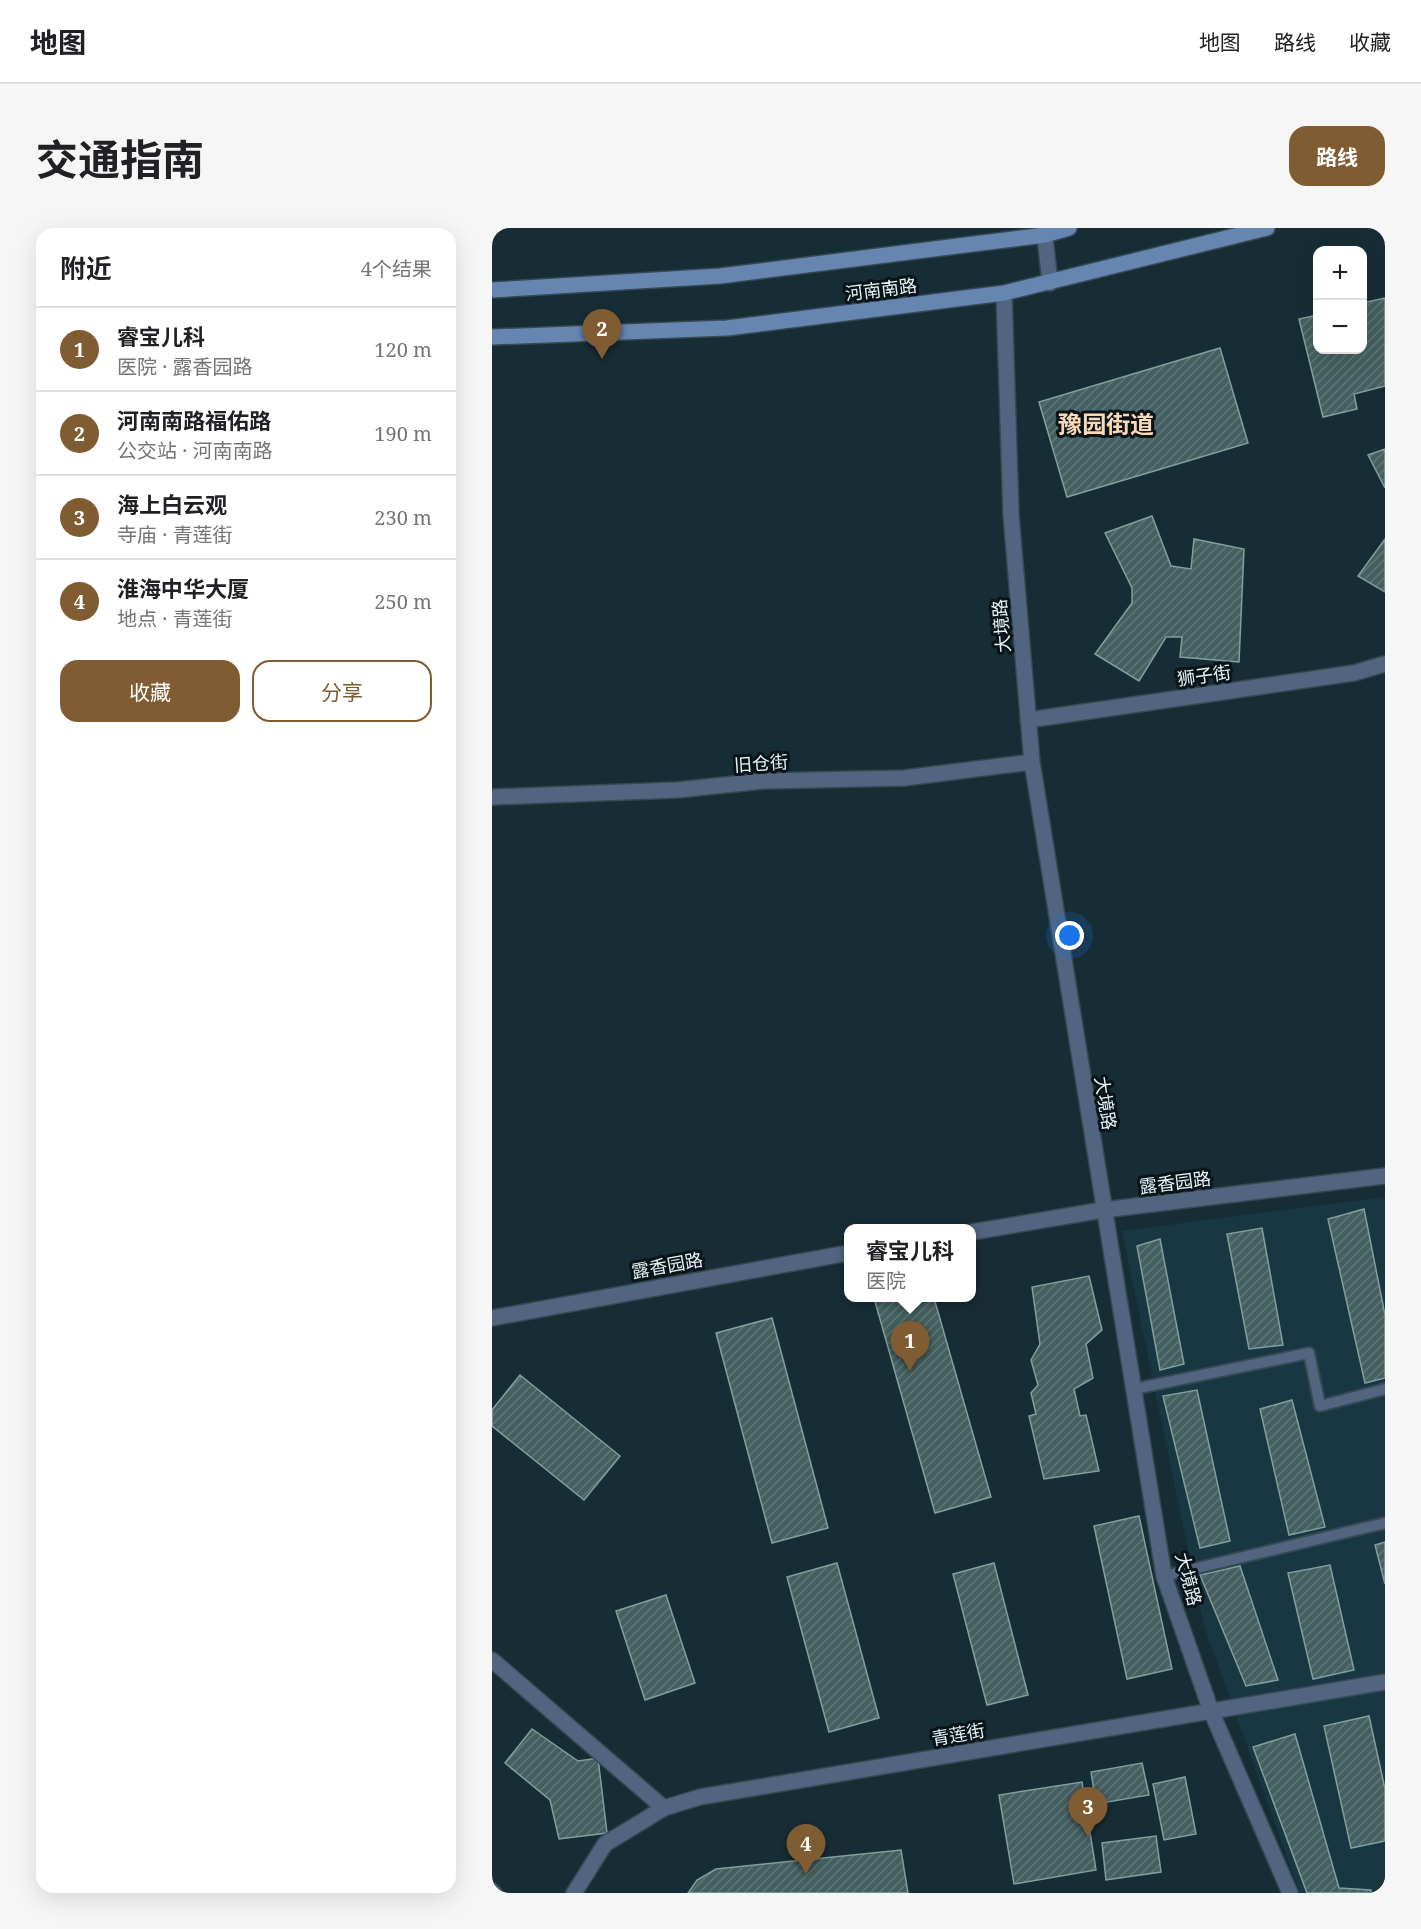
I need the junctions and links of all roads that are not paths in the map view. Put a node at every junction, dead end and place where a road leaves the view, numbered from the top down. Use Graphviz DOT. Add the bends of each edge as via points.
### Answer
graph roads {
  1 [pos="1070,228"];
  2 [pos="1267,228"];
  3 [pos="1044,231"];
  4 [pos="1050,283"];
  5 [pos="492,290"];
  6 [pos="1004,293"];
  7 [pos="492,337"];
  8 [pos="1385,664"];
  9 [pos="1028,720"];
  10 [pos="1032,762"];
  11 [pos="492,797"];
  12 [pos="1385,1176"];
  13 [pos="1103,1210"];
  14 [pos="976,1231"];
  15 [pos="844,1254"];
  16 [pos="492,1317"];
  17 [pos="1134,1389"];
  18 [pos="1385,1389"];
  19 [pos="1385,1523"];
  20 [pos="1164,1576"];
  21 [pos="492,1660"];
  22 [pos="1385,1682"];
  23 [pos="1211,1711"];
  24 [pos="664,1808"];
  25 [pos="574,1893"];
  26 [pos="1290,1893"];
  1 -- 3 [label="main road, 河南南路"];
  2 -- 4 [label="main road, 河南南路"];
  3 -- 4 [label="street"];
  3 -- 5 [label="main road, 河南南路" via="720,276"];
  4 -- 6 [label="main road, 河南南路"];
  6 -- 7 [label="main road, 河南南路" via="727,328"];
  6 -- 9 [label="street, 大境路" via="1011,515"];
  8 -- 9 [label="street, 狮子街" via="1354,673"];
  9 -- 10 [label="street, 大境路"];
  10 -- 11 [label="street, 旧仓街" via="904,778"];
  10 -- 13 [label="street, 大境路"];
  12 -- 13 [label="street, 露香园路"];
  13 -- 14 [label="street, 露香园路"];
  13 -- 17 [label="street, 大境路"];
  15 -- 16 [label="street, 露香园路"];
  17 -- 18 [label="lane" via="1309,1353 1320,1406"];
  17 -- 20 [label="street, 大境路"];
  19 -- 20 [label="lane"];
  20 -- 23 [label="street, 大境路"];
  21 -- 24 [label="street"];
  22 -- 23 [label="street, 青莲街"];
  23 -- 24 [label="street, 青莲街" via="700,1797"];
  23 -- 26 [label="street, 大境路"];
  24 -- 25 [label="street, 青莲街" via="605,1844"];
}
